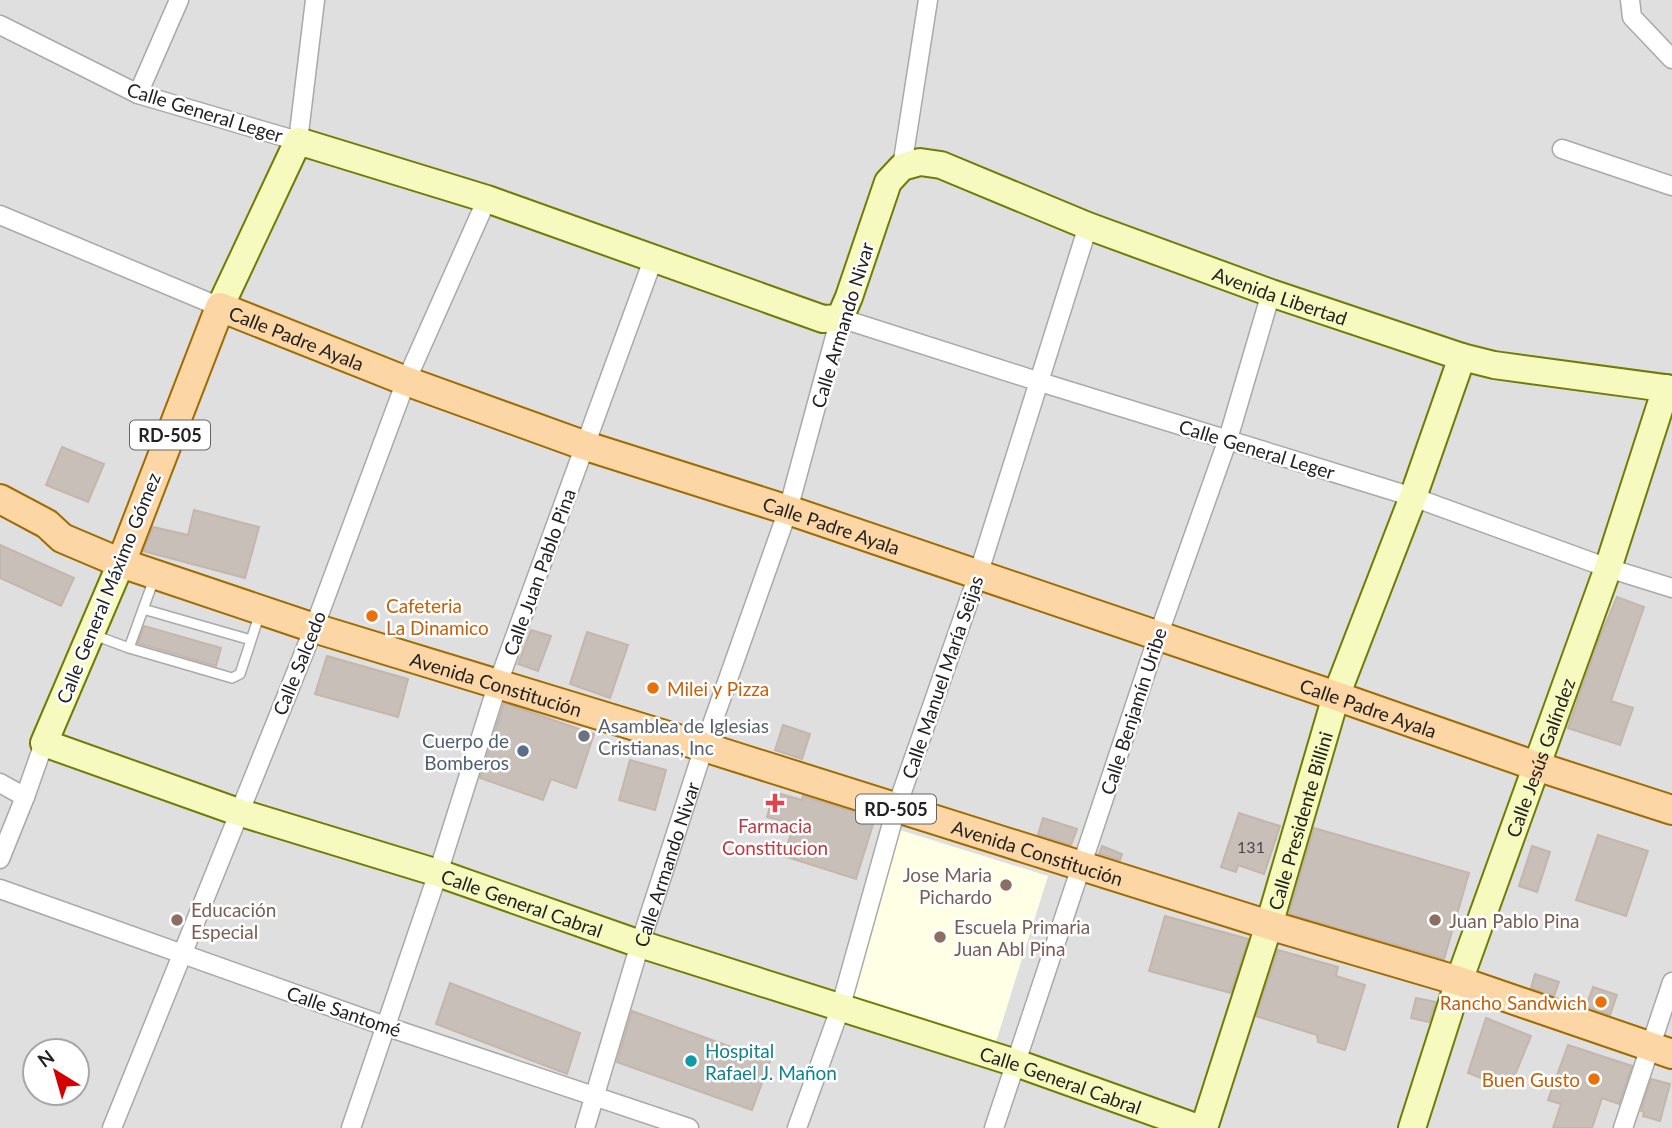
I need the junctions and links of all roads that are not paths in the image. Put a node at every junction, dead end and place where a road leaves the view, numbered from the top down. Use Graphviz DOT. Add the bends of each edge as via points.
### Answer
graph roads {
  1 [pos="179,0"];
  2 [pos="314,0"];
  3 [pos="928,0"];
  4 [pos="1630,0"];
  5 [pos="0,25"];
  6 [pos="1672,59"];
  7 [pos="138,94"];
  8 [pos="298,141"];
  9 [pos="1562,149"];
  10 [pos="902,167"];
  11 [pos="1672,186"];
  12 [pos="487,199"];
  13 [pos="0,215"];
  14 [pos="1088,226"];
  15 [pos="654,257"];
  16 [pos="1271,293"];
  17 [pos="220,307"];
  18 [pos="840,318"];
  19 [pos="1462,357"];
  20 [pos="406,381"];
  21 [pos="1040,383"];
  22 [pos="1669,388"];
  23 [pos="1228,439"];
  24 [pos="586,446"];
  25 [pos="1413,497"];
  26 [pos="0,499"];
  27 [pos="788,510"];
  28 [pos="0,518"];
  29 [pos="62,538"];
  30 [pos="121,562"];
  31 [pos="1608,568"];
  32 [pos="155,574"];
  33 [pos="978,575"];
  34 [pos="1672,588"];
  35 [pos="143,609"];
  36 [pos="261,610"];
  37 [pos="314,628"];
  38 [pos="90,634"];
  39 [pos="1158,635"];
  40 [pos="251,640"];
  41 [pos="128,648"];
  42 [pos="498,683"];
  43 [pos="1336,696"];
  44 [pos="44,743"];
  45 [pos="704,747"];
  46 [pos="1536,766"];
  47 [pos="0,783"];
  48 [pos="25,797"];
  49 [pos="895,808"];
  50 [pos="1672,810"];
  51 [pos="239,812"];
  52 [pos="0,859"];
  53 [pos="1081,867"];
  54 [pos="438,873"];
  55 [pos="0,889"];
  56 [pos="1269,925"];
  57 [pos="640,944"];
  58 [pos="181,954"];
  59 [pos="1459,981"];
  60 [pos="1672,982"];
  61 [pos="840,1009"];
  62 [pos="385,1026"];
  63 [pos="1661,1050"];
  64 [pos="1016,1063"];
  65 [pos="596,1097"];
  66 [pos="112,1128"];
  67 [pos="351,1128"];
  68 [pos="585,1128"];
  69 [pos="689,1128"];
  70 [pos="797,1128"];
  71 [pos="994,1128"];
  72 [pos="1201,1128"];
  73 [pos="1412,1128"];
  74 [pos="1623,1128"];
  1 -- 7 [label="street"];
  2 -- 8 [label="street, Calle General Máximo Gómez"];
  3 -- 10 [label="street"];
  4 -- 6 [label="street" via="1632,17"];
  5 -- 7 [label="street, Calle General Leger"];
  7 -- 8 [label="street, Calle General Leger"];
  8 -- 12 [label="street"];
  8 -- 17 [label="street, Calle General Máximo Gómez"];
  9 -- 11 [label="street"];
  10 -- 14 [label="street, Avenida Libertad" via="920,162 941,165"];
  10 -- 18 [label="street, Calle Armando Nivar" via="888,182"];
  12 -- 15 [label="street"];
  12 -- 20 [label="street, Calle Salcedo"];
  13 -- 17 [label="street, Calle Padre Ayala"];
  14 -- 16 [label="street, Avenida Libertad"];
  14 -- 21 [label="street, Calle Manuel María Seijas"];
  15 -- 18 [label="street" via="823,319"];
  15 -- 24 [label="street, Calle Juan Pablo Pina"];
  16 -- 19 [label="street, Avenida Libertad"];
  16 -- 23 [label="street, Calle Benjamín Uribe"];
  17 -- 20 [label="main road, Calle Padre Ayala"];
  17 -- 30 [label="main road, Calle General Máximo Gómez / RD-505"];
  18 -- 21 [label="street, Calle General Leger"];
  18 -- 27 [label="street, Calle Armando Nivar"];
  19 -- 22 [label="street, Avenida Libertad"];
  19 -- 25 [label="street, Calle Presidente Billini"];
  20 -- 24 [label="main road, Calle Padre Ayala"];
  20 -- 37 [label="street, Calle Salcedo"];
  21 -- 23 [label="street, Calle General Leger"];
  21 -- 33 [label="street, Calle Manuel María Seijas"];
  22 -- 31 [label="street, Calle Jesús Galíndez"];
  23 -- 25 [label="street, Calle General Leger"];
  23 -- 39 [label="street, Calle Benjamín Uribe"];
  24 -- 27 [label="main road, Calle Padre Ayala"];
  24 -- 42 [label="street, Calle Juan Pablo Pina"];
  25 -- 31 [label="street, Calle General Leger"];
  25 -- 43 [label="street, Calle Presidente Billini"];
  26 -- 29 [label="main road, RD-505" via="47,524"];
  27 -- 33 [label="main road, Calle Padre Ayala"];
  27 -- 45 [label="street, Calle Armando Nivar"];
  28 -- 29 [label="main road, RD-505" via="42,538"];
  29 -- 30 [label="main road, RD-505"];
  30 -- 32 [label="main road, Avenida Constitución / RD-505"];
  30 -- 38 [label="street, Calle General Máximo Gómez"];
  31 -- 34 [label="street, Calle General Leger"];
  31 -- 46 [label="street, Calle Jesús Galíndez"];
  32 -- 35 [label="lane"];
  32 -- 36 [label="main road, Avenida Constitución / RD-505"];
  33 -- 39 [label="main road, Calle Padre Ayala"];
  33 -- 49 [label="street, Calle Manuel María Seijas"];
  35 -- 40 [label="lane"];
  35 -- 41 [label="lane"];
  36 -- 37 [label="main road, Avenida Constitución / RD-505"];
  36 -- 40 [label="lane"];
  37 -- 42 [label="main road, Avenida Constitución / RD-505"];
  37 -- 51 [label="street, Calle Salcedo"];
  38 -- 41 [label="lane"];
  38 -- 44 [label="street, Calle General Máximo Gómez"];
  39 -- 43 [label="main road, Calle Padre Ayala"];
  39 -- 53 [label="street, Calle Benjamín Uribe"];
  40 -- 41 [label="lane" via="240,674 232,678"];
  42 -- 45 [label="main road, Avenida Constitución / RD-505"];
  42 -- 54 [label="street, Calle Juan Pablo Pina"];
  43 -- 46 [label="main road, Calle Padre Ayala"];
  43 -- 56 [label="street, Calle Presidente Billini"];
  44 -- 48 [label="street, Calle General Máximo Gómez"];
  44 -- 51 [label="street, Calle General Cabral"];
  45 -- 49 [label="main road, Avenida Constitución / RD-505"];
  45 -- 57 [label="street, Calle Armando Nivar"];
  46 -- 50 [label="main road, Calle Padre Ayala"];
  46 -- 59 [label="street, Calle Jesús Galíndez"];
  47 -- 48 [label="street"];
  48 -- 52 [label="street, Calle General Máximo Gómez"];
  49 -- 53 [label="main road, Avenida Constitución / RD-505"];
  49 -- 61 [label="street, Calle Manuel María Seijas"];
  51 -- 54 [label="street, Calle General Cabral"];
  51 -- 58 [label="street, Calle Salcedo"];
  53 -- 56 [label="main road, Avenida Constitución / RD-505"];
  53 -- 64 [label="street, Calle Benjamín Uribe"];
  54 -- 57 [label="street, Calle General Cabral"];
  54 -- 62 [label="street, Calle Juan Pablo Pina"];
  55 -- 58 [label="street, Calle Santomé"];
  56 -- 59 [label="main road, Avenida Constitución / RD-505"];
  56 -- 72 [label="street, Calle Presidente Billini"];
  57 -- 61 [label="street, Calle General Cabral"];
  57 -- 65 [label="street, Calle Armando Nivar"];
  58 -- 62 [label="street, Calle Santomé"];
  58 -- 66 [label="street, Calle Salcedo"];
  59 -- 63 [label="main road, Avenida Constitución / RD-505"];
  59 -- 73 [label="street, Calle Jesús Galíndez"];
  60 -- 63 [label="street"];
  61 -- 64 [label="street, Calle General Cabral"];
  61 -- 70 [label="street, Calle Manuel María Seijas"];
  62 -- 65 [label="street, Calle Santomé"];
  62 -- 67 [label="street, Calle Juan Pablo Pina"];
  63 -- 74 [label="street"];
  64 -- 71 [label="street, Calle Benjamín Uribe"];
  64 -- 72 [label="street, Calle General Cabral"];
  65 -- 68 [label="street, Calle Armando Nivar"];
  65 -- 69 [label="street, Calle Santomé"];
}
